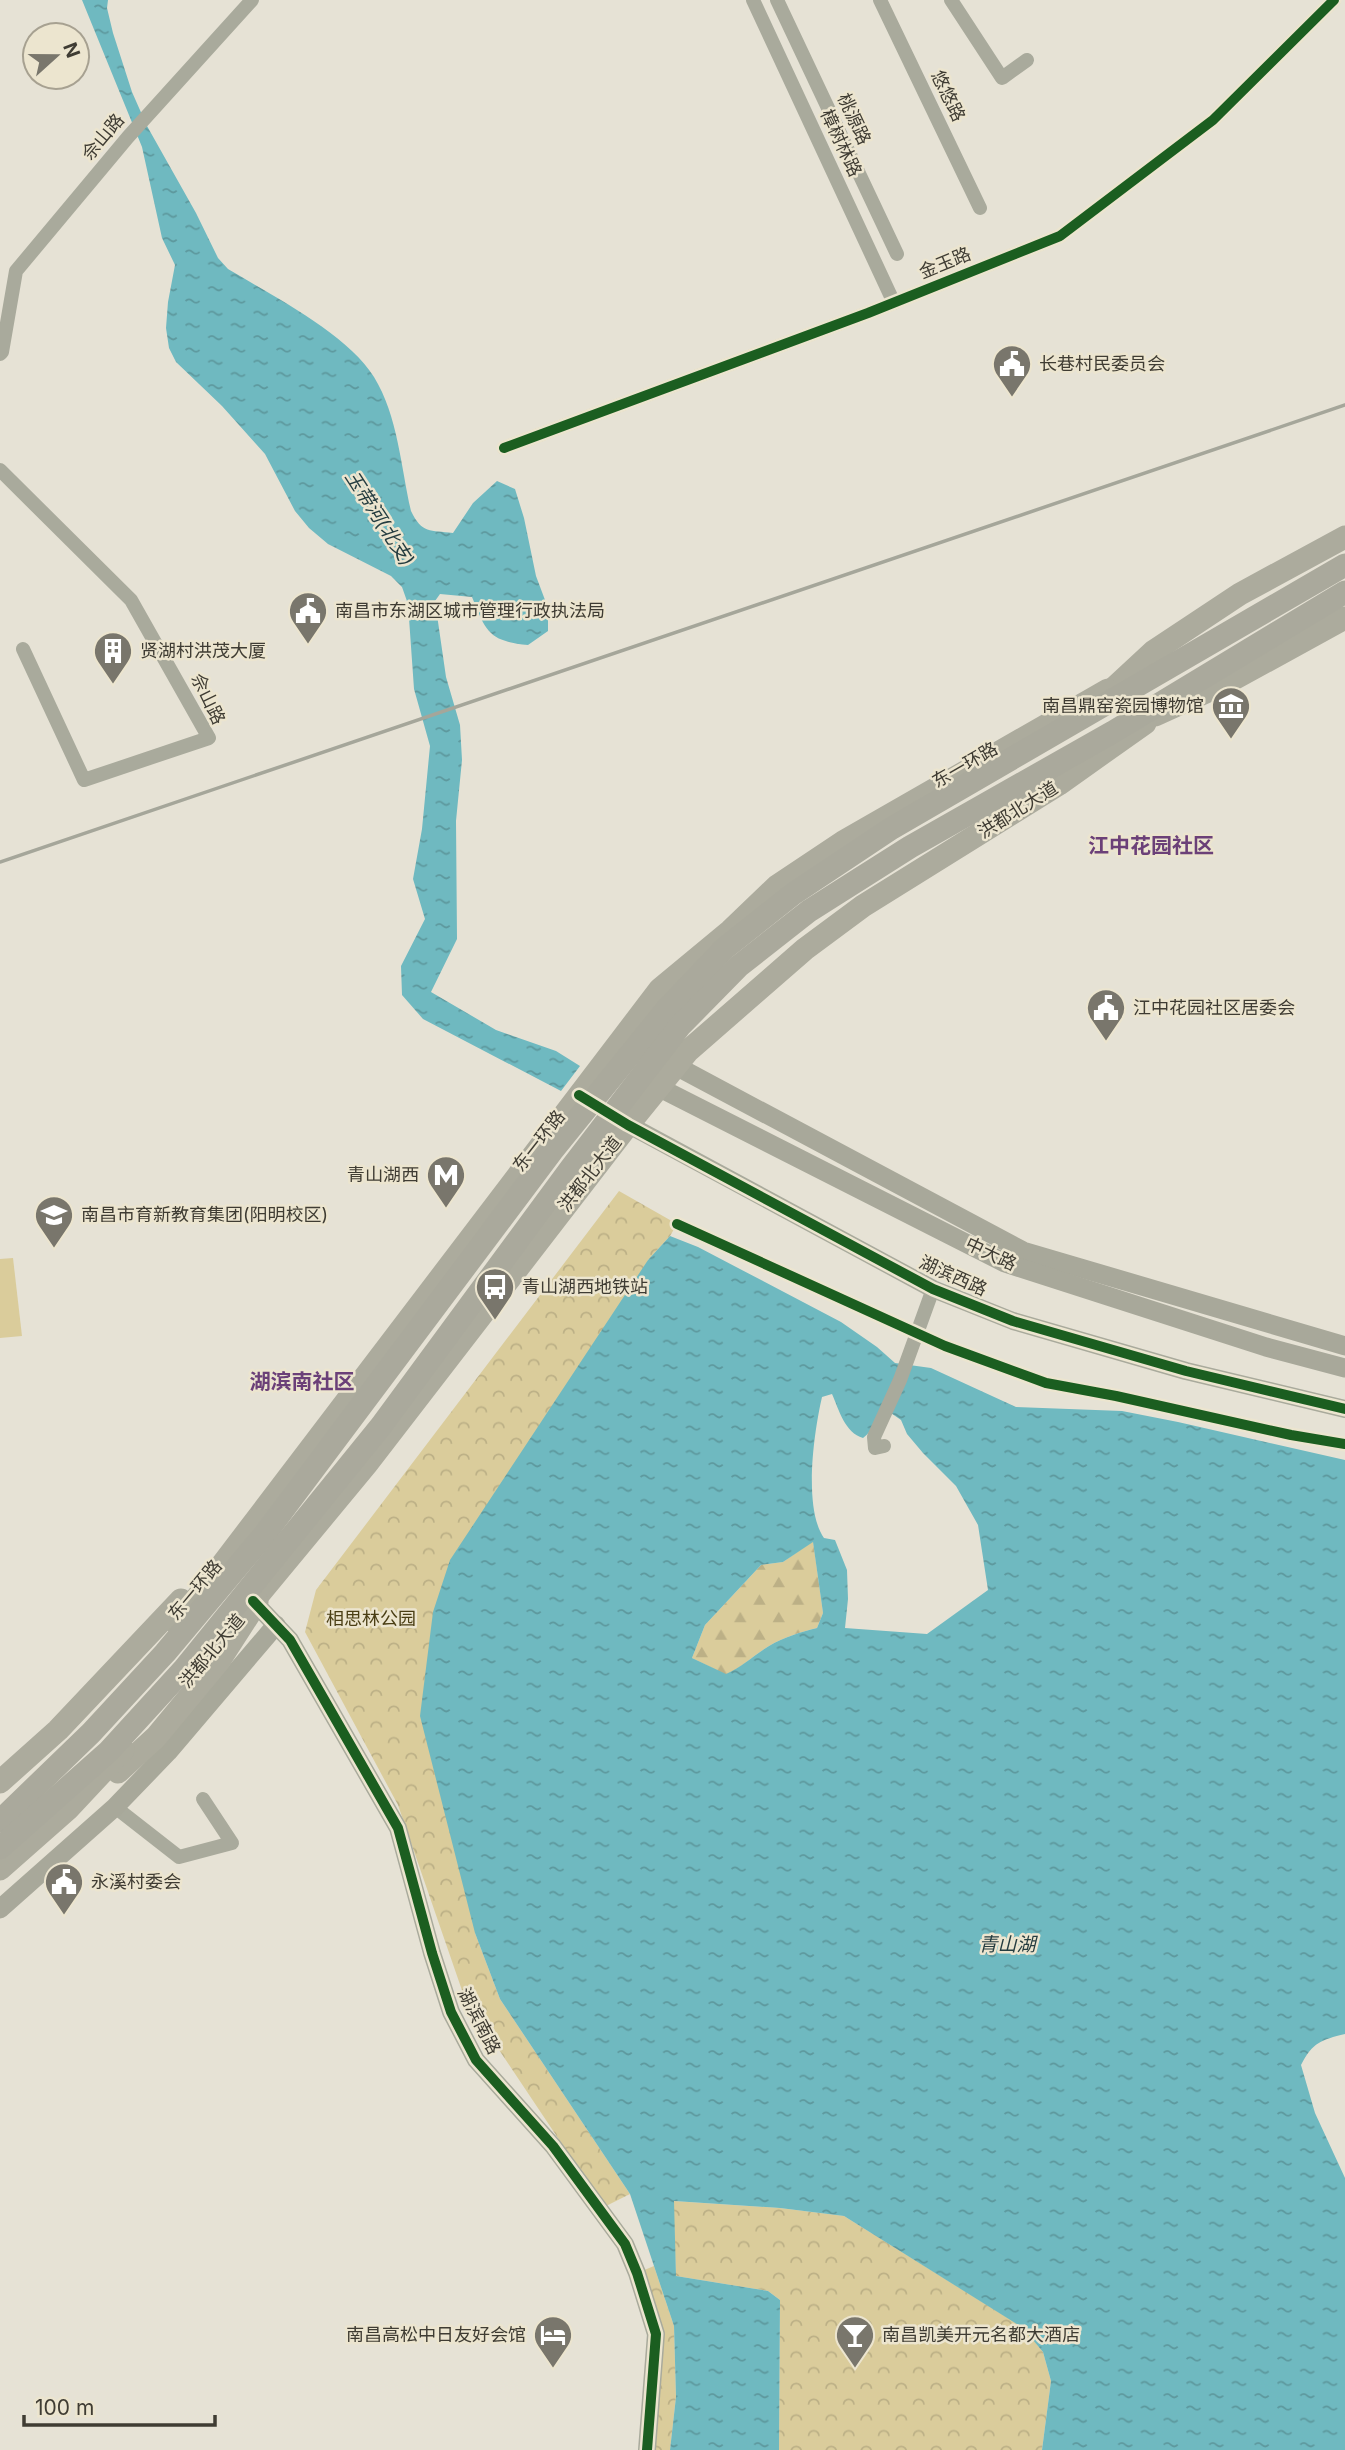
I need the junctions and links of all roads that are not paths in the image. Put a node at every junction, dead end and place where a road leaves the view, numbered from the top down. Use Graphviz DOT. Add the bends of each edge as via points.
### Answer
graph roads {
  1 [pos="252,0"];
  2 [pos="753,0"];
  3 [pos="777,0"];
  4 [pos="880,0"];
  5 [pos="951,0"];
  6 [pos="1334,0"];
  7 [pos="1027,60"];
  8 [pos="980,208"];
  9 [pos="897,254"];
  10 [pos="894,303"];
  11 [pos="0,354"];
  12 [pos="504,448"];
  13 [pos="0,470"];
  14 [pos="1345,537"];
  15 [pos="1345,553"];
  16 [pos="1345,565"];
  17 [pos="1345,592"];
  18 [pos="1345,601"];
  19 [pos="1345,618"];
  20 [pos="23,649"];
  21 [pos="1088,713"];
  22 [pos="1113,732"];
  23 [pos="676,1066"];
  24 [pos="658,1087"];
  25 [pos="579,1096"];
  26 [pos="628,1125"];
  27 [pos="933,1289"];
  28 [pos="439,1302"];
  29 [pos="1345,1346"];
  30 [pos="1345,1368"];
  31 [pos="1345,1409"];
  32 [pos="879,1441"];
  33 [pos="319,1506"];
  34 [pos="253,1601"];
  35 [pos="276,1625"];
  36 [pos="0,1782"];
  37 [pos="204,1799"];
  38 [pos="0,1807"];
  39 [pos="115,1807"];
  40 [pos="0,1821"];
  41 [pos="0,1848"];
  42 [pos="0,1869"];
  43 [pos="0,1882"];
  44 [pos="0,1909"];
  45 [pos="648,2450"];
  1 -- 11 [label="street, 佘山路" via="160,100 16,271"];
  2 -- 10 [label="street, 樟树林路"];
  3 -- 9 [label="street, 桃源路"];
  4 -- 8 [label="street, 悠悠路"];
  5 -- 7 [label="street" via="1002,78"];
  6 -- 10 [label="street, 金玉路" via="1213,120 1060,236"];
  10 -- 12 [label="street, 金玉路"];
  13 -- 20 [label="street, 佘山路" via="131,600 209,738 84,780"];
  14 -- 21 [label="main road" via="1240,594 1154,651"];
  15 -- 25 [label="main road" via="843,842 777,886 660,989"];
  16 -- 21 [label="highway, 东一环路"];
  17 -- 22 [label="highway"];
  18 -- 23 [label="main road, 洪都北大道" via="1175,702 1059,784 863,906 758,989"];
  19 -- 22 [label="main road" via="1230,681"];
  21 -- 28 [label="highway, 东一环路" via="892,828 793,894 725,948 657,1020"];
  22 -- 33 [label="highway" via="909,847 809,911 738,966 680,1026"];
  23 -- 24 [label="main road, 洪都北大道"];
  23 -- 29 [label="main road, 中大路" via="1023,1251"];
  24 -- 26 [label="main road, 洪都北大道"];
  24 -- 30 [label="main road, 中大路" via="1005,1263"];
  25 -- 26 [label="street, 湖滨西路"];
  25 -- 38 [label="main road" via="148,1661 74,1739"];
  26 -- 27 [label="street, 湖滨西路"];
  26 -- 34 [label="main road, 洪都北大道" via="366,1465"];
  27 -- 31 [label="street, 湖滨西路" via="1013,1321 1146,1360"];
  27 -- 32 [label="street"];
  28 -- 36 [label="main road" via="333,1410 194,1587 58,1730"];
  28 -- 40 [label="highway, 东一环路" via="265,1534 164,1654 92,1733"];
  33 -- 41 [label="highway" via="184,1669 109,1751"];
  33 -- 43 [label="main road" via="219,1661 156,1737"];
  34 -- 35 [label="street, 湖滨南路"];
  34 -- 42 [label="main road, 洪都北大道" via="177,1693 68,1809"];
  35 -- 39 [label="main road"];
  35 -- 45 [label="street, 湖滨南路" via="290,1640 398,1828 451,2012 476,2060 553,2146 625,2244 656,2334"];
  37 -- 39 [label="street" via="232,1843 179,1857"];
  39 -- 44 [label="main road"];
}
